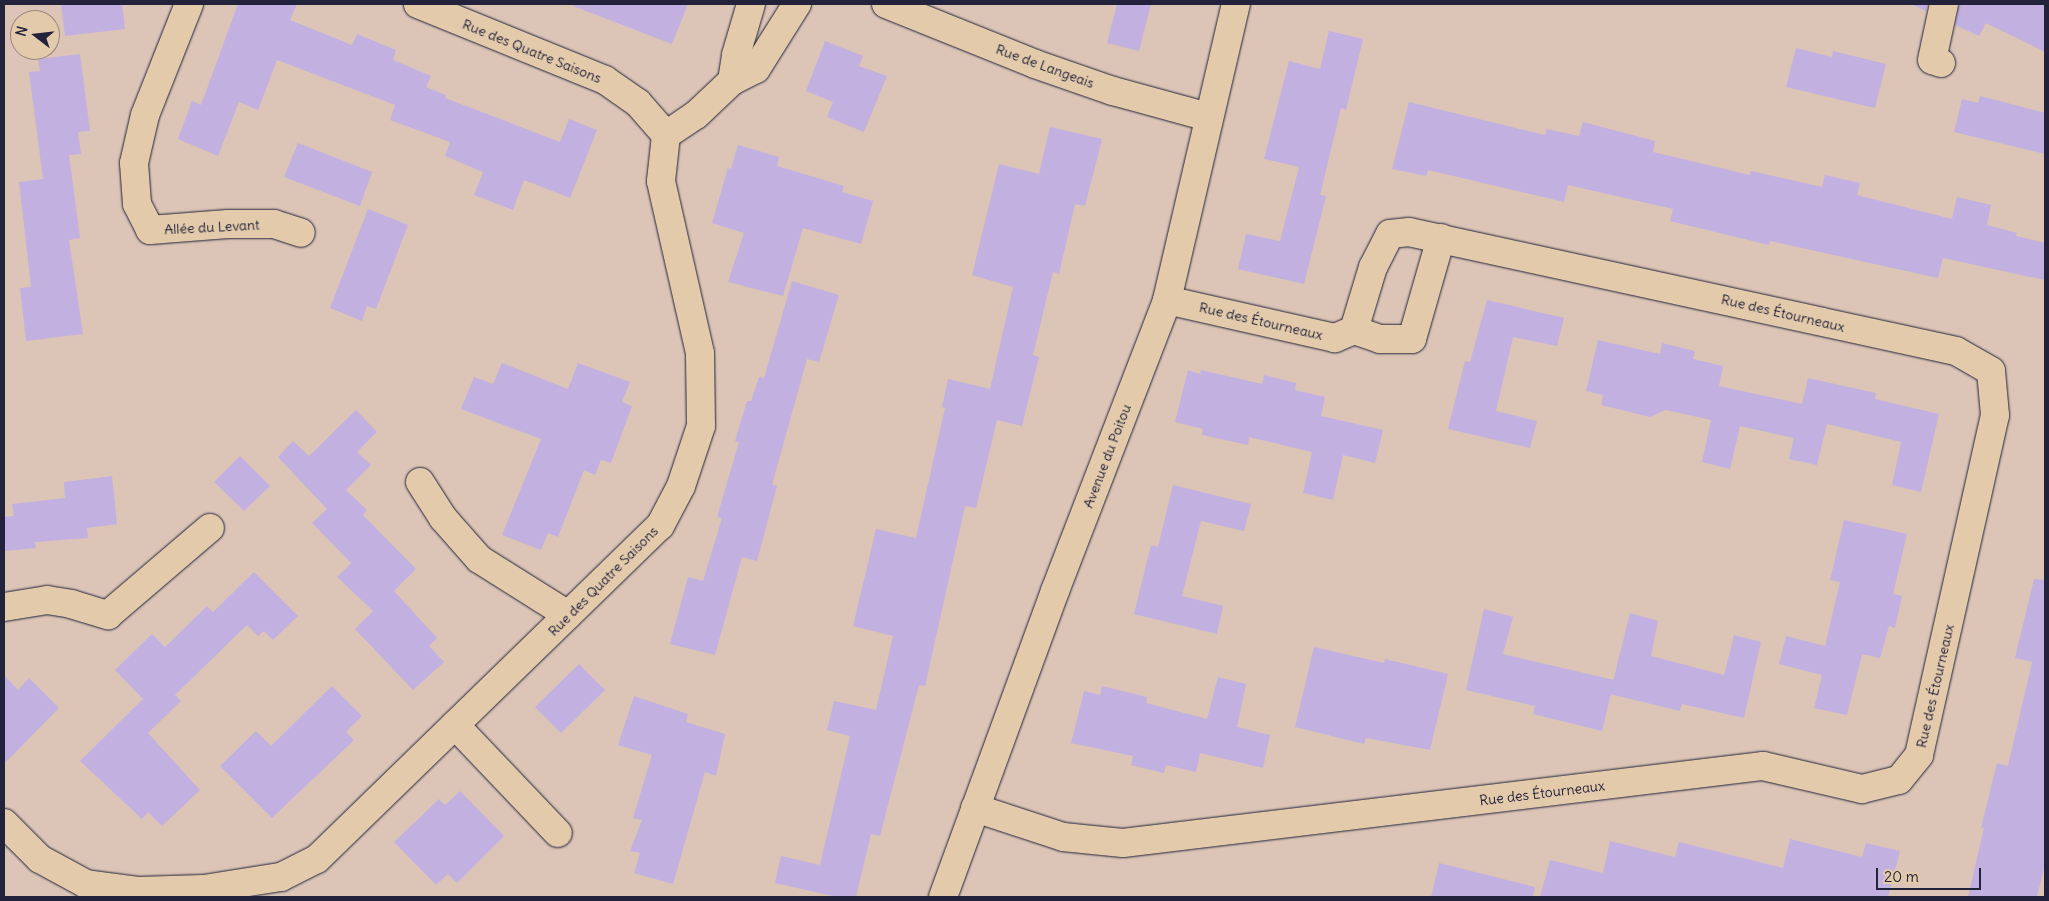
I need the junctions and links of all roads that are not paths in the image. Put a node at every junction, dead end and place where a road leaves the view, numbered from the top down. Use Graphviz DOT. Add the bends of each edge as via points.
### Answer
graph roads {
  1 [pos="189,4"];
  2 [pos="418,4"];
  3 [pos="751,4"];
  4 [pos="797,4"];
  5 [pos="886,4"];
  6 [pos="1236,4"];
  7 [pos="1944,4"];
  8 [pos="1941,62"];
  9 [pos="732,82"];
  10 [pos="1208,116"];
  11 [pos="666,135"];
  12 [pos="301,233"];
  13 [pos="1441,238"];
  14 [pos="1167,300"];
  15 [pos="1354,330"];
  16 [pos="420,482"];
  17 [pos="210,528"];
  18 [pos="4,607"];
  19 [pos="568,615"];
  20 [pos="455,725"];
  21 [pos="975,808"];
  22 [pos="4,823"];
  23 [pos="558,833"];
  24 [pos="943,897"];
  1 -- 12 [label="street, Allée du Levant" via="145,115 134,163 137,204 150,230 274,224"];
  2 -- 11 [label="street, Rue des Quatre Saisons" via="605,80 638,103"];
  3 -- 9 [label="street" via="736,55"];
  4 -- 9 [label="street" via="756,69"];
  5 -- 10 [label="street, Rue de Langeais" via="1035,64 1113,91"];
  6 -- 10 [label="street, Avenue du Poitou"];
  7 -- 8 [label="street" via="1932,60"];
  9 -- 11 [label="street" via="696,115"];
  10 -- 14 [label="street, Avenue du Poitou"];
  11 -- 19 [label="street, Rue des Quatre Saisons" via="661,181 700,352 700,426 681,486 660,526"];
  13 -- 15 [label="street, Rue des Étourneaux" via="1409,232 1390,234 1373,267"];
  13 -- 15 [label="street" via="1412,339 1380,339"];
  13 -- 21 [label="street, Rue des Étourneaux" via="1956,351 1991,370 1995,414 1920,755 1899,780 1862,789 1763,766 1123,843 1063,837"];
  14 -- 15 [label="street, Rue des Étourneaux" via="1335,338"];
  14 -- 21 [label="street, Avenue du Poitou"];
  16 -- 19 [label="street" via="443,518 479,559"];
  17 -- 18 [label="street" via="108,615 48,600"];
  19 -- 20 [label="street, Rue des Quatre Saisons"];
  20 -- 22 [label="street, Rue des Quatre Saisons" via="317,860 281,877 204,889 138,891 86,884 40,859"];
  20 -- 23 [label="street"];
  21 -- 24 [label="street, Avenue du Poitou"];
}
